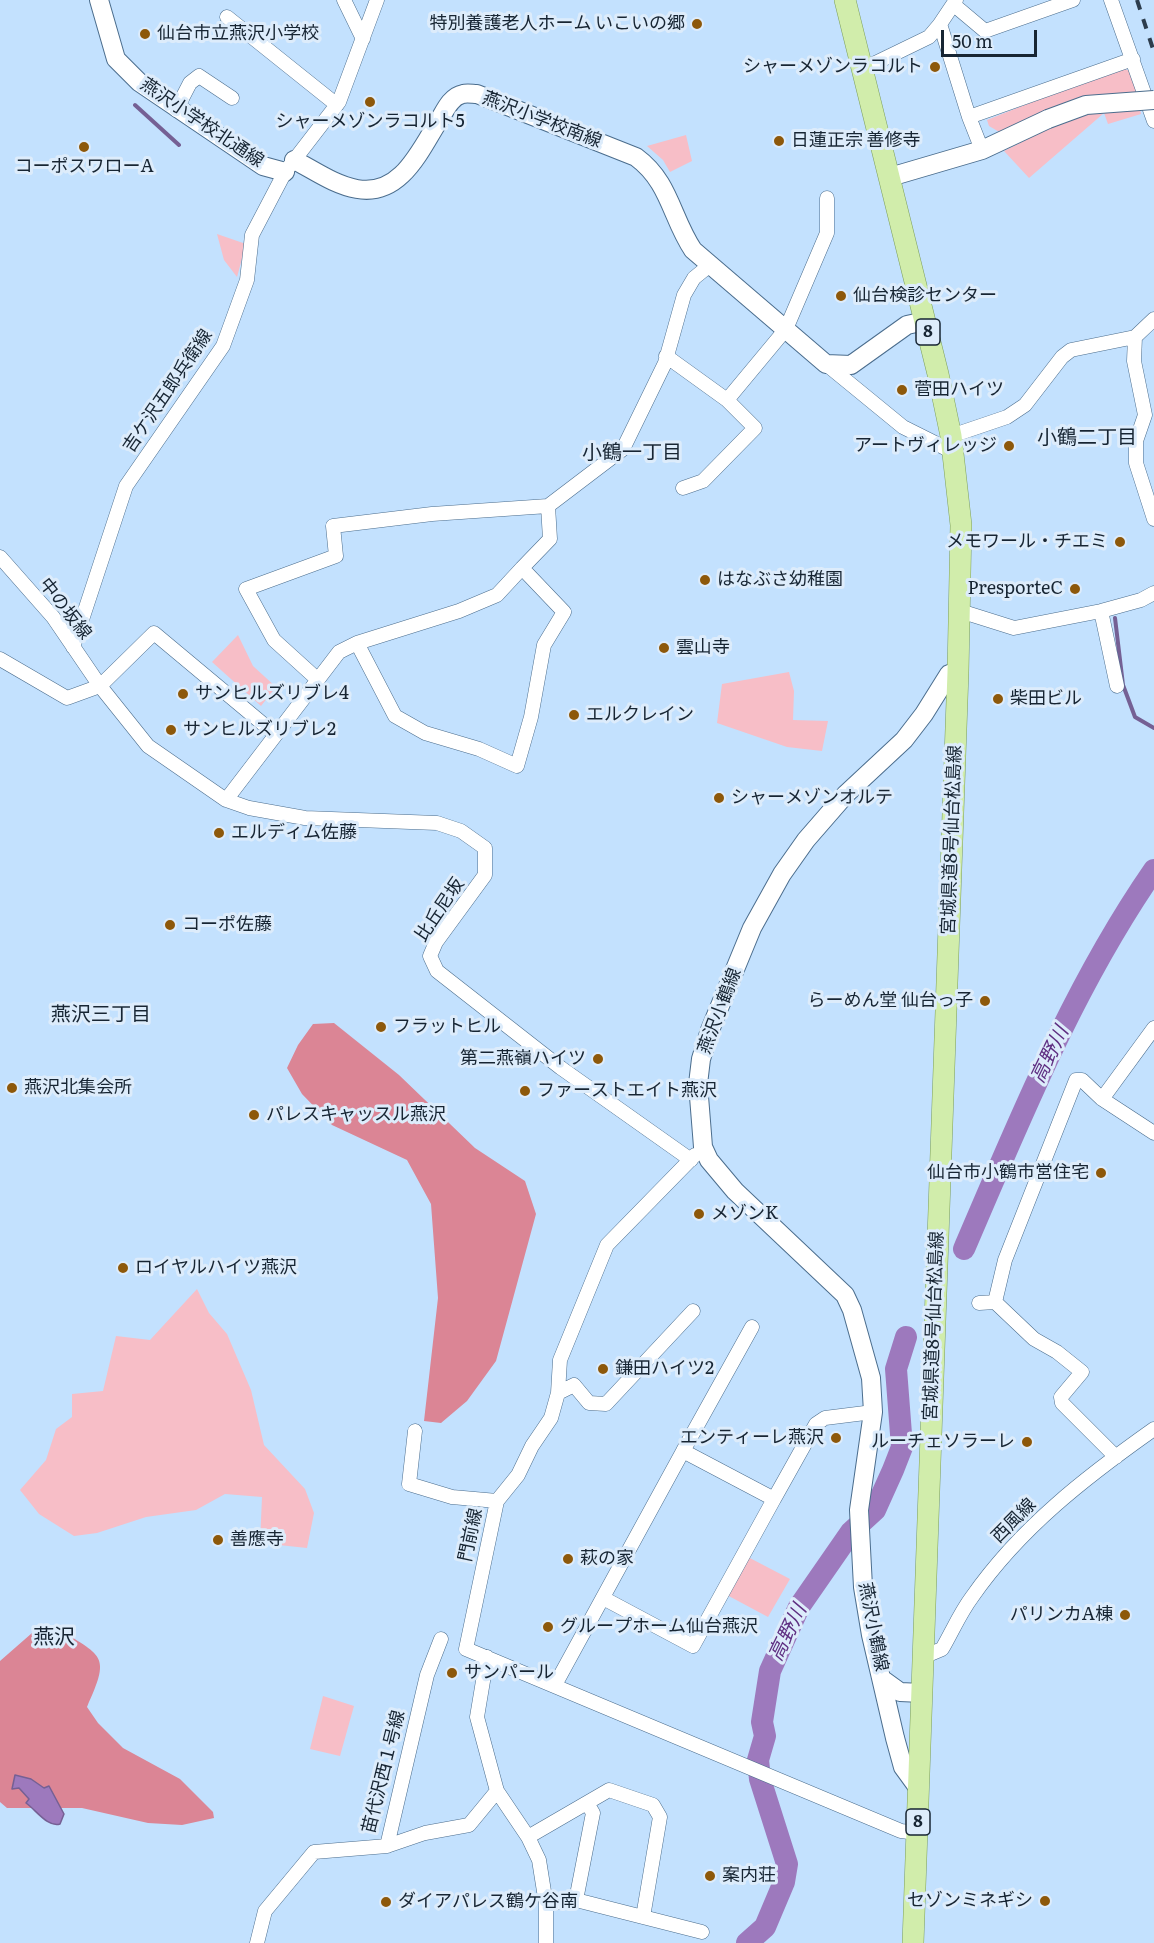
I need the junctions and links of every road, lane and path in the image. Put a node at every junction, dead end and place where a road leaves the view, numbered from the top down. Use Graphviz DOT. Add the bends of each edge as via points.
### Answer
graph roads {
  1 [pos="99,0"];
  2 [pos="344,0"];
  3 [pos="377,0"];
  4 [pos="845,0"];
  5 [pos="1073,0"];
  6 [pos="1110,0"];
  7 [pos="955,3"];
  8 [pos="1044,5"];
  9 [pos="227,17"];
  10 [pos="940,24"];
  11 [pos="363,39"];
  12 [pos="1133,59"];
  13 [pos="862,69"];
  14 [pos="232,98"];
  15 [pos="1154,100"];
  16 [pos="337,105"];
  17 [pos="176,110"];
  18 [pos="969,117"];
  19 [pos="1154,121"];
  20 [pos="982,150"];
  21 [pos="290,166"];
  22 [pos="890,177"];
  23 [pos="827,198"];
  24 [pos="710,265"];
  25 [pos="1154,319"];
  26 [pos="925,321"];
  27 [pos="786,329"];
  28 [pos="1135,337"];
  29 [pos="666,356"];
  30 [pos="826,363"];
  31 [pos="728,400"];
  32 [pos="952,444"];
  33 [pos="683,488"];
  34 [pos="548,506"];
  35 [pos="1154,519"];
  36 [pos="0,557"];
  37 [pos="522,568"];
  38 [pos="1154,593"];
  39 [pos="960,611"];
  40 [pos="1101,611"];
  41 [pos="357,643"];
  42 [pos="73,647"];
  43 [pos="0,659"];
  44 [pos="958,672"];
  45 [pos="317,679"];
  46 [pos="100,686"];
  47 [pos="1117,686"];
  48 [pos="275,734"];
  49 [pos="226,800"];
  50 [pos="1154,1028"];
  51 [pos="1102,1099"];
  52 [pos="1154,1133"];
  53 [pos="697,1154"];
  54 [pos="995,1302"];
  55 [pos="979,1303"];
  56 [pos="693,1311"];
  57 [pos="752,1327"];
  58 [pos="558,1393"];
  59 [pos="873,1412"];
  60 [pos="1154,1429"];
  61 [pos="415,1431"];
  62 [pos="683,1451"];
  63 [pos="1116,1457"];
  64 [pos="774,1499"];
  65 [pos="497,1501"];
  66 [pos="603,1598"];
  67 [pos="441,1639"];
  68 [pos="487,1657"];
  69 [pos="923,1657"];
  70 [pos="882,1678"];
  71 [pos="555,1685"];
  72 [pos="922,1697"];
  73 [pos="919,1788"];
  74 [pos="497,1791"];
  75 [pos="587,1803"];
  76 [pos="917,1833"];
  77 [pos="528,1837"];
  78 [pos="387,1846"];
  79 [pos="576,1900"];
  80 [pos="546,1904"];
  81 [pos="643,1917"];
  82 [pos="702,1932"];
  83 [pos="257,1943"];
  84 [pos="546,1943"];
  85 [pos="913,1943"];
  1 -- 17 [label="street, 燕沢小学校北通線" via="116,59"];
  2 -- 11 [label="street"];
  3 -- 11 [label="street, 吉ケ沢五郎兵衛線"];
  4 -- 13 [label="main road, 宮城県道8号仙台松島線 / 8"];
  5 -- 8 [label="street"];
  6 -- 12 [label="street"];
  7 -- 8 [label="street" via="985,31"];
  7 -- 10 [label="street"];
  9 -- 16 [label="street"];
  10 -- 13 [label="street" via="929,36"];
  10 -- 18 [label="street"];
  11 -- 16 [label="street, 吉ケ沢五郎兵衛線"];
  12 -- 18 [label="street"];
  12 -- 19 [label="street"];
  13 -- 22 [label="main road, 宮城県道8号仙台松島線 / 8"];
  14 -- 17 [label="street" via="200,76 190,83"];
  15 -- 20 [label="street, bridge" via="1086,105"];
  16 -- 21 [label="street, 吉ケ沢五郎兵衛線"];
  17 -- 21 [label="street, 燕沢小学校北通線" via="262,166"];
  18 -- 20 [label="street"];
  20 -- 22 [label="street"];
  21 -- 24 [label="street, 燕沢小学校南線" via="356,189 375,190 389,185 406,171 450,102 462,94 477,93 636,157 662,183 685,237"];
  21 -- 42 [label="street, 吉ケ沢五郎兵衛線" via="252,236 247,280 223,346 126,486"];
  22 -- 26 [label="main road, 宮城県道8号仙台松島線 / 8"];
  23 -- 27 [label="street" via="827,233"];
  24 -- 27 [label="street, 燕沢小学校南線"];
  24 -- 29 [label="street" via="694,278 684,295"];
  25 -- 28 [label="street"];
  26 -- 30 [label="street" via="907,325 851,365"];
  26 -- 32 [label="main road, 宮城県道8号仙台松島線 / 8"];
  27 -- 30 [label="street, 燕沢小学校南線"];
  27 -- 31 [label="street"];
  28 -- 32 [label="street" via="1071,350 1025,405"];
  28 -- 35 [label="street" via="1134,362 1144,416 1136,441 1136,463"];
  29 -- 31 [label="street"];
  29 -- 34 [label="street" via="623,449"];
  30 -- 32 [label="street" via="903,428"];
  31 -- 33 [label="street" via="755,428 703,481"];
  32 -- 39 [label="main road, 宮城県道8号仙台松島線 / 8" via="961,525"];
  34 -- 37 [label="street" via="550,539"];
  34 -- 45 [label="street" via="333,526 336,556 246,589 274,640"];
  36 -- 42 [label="street, 中の坂線" via="53,617"];
  37 -- 41 [label="street" via="497,595"];
  37 -- 41 [label="street" via="564,612 544,645 517,766 425,733 395,716"];
  38 -- 40 [label="street"];
  39 -- 40 [label="street" via="1014,628"];
  39 -- 44 [label="main road, 宮城県道8号仙台松島線 / 8"];
  40 -- 47 [label="street"];
  41 -- 45 [label="street" via="339,652"];
  42 -- 46 [label="street, 中の坂線"];
  43 -- 46 [label="street" via="68,698"];
  44 -- 53 [label="street, 燕沢小鶴線" via="949,674 904,740 846,794 806,840 752,927 701,1059"];
  44 -- 69 [label="main road, 宮城県道8号仙台松島線 / 8"];
  45 -- 48 [label="street"];
  46 -- 48 [label="street" via="154,633"];
  46 -- 49 [label="street, 比丘尼坂" via="148,746"];
  48 -- 49 [label="street"];
  49 -- 53 [label="street, 比丘尼坂" via="305,818 437,823 461,831 485,848 486,875 436,942 430,957 437,971 561,1068"];
  50 -- 51 [label="street"];
  51 -- 52 [label="street"];
  51 -- 54 [label="street" via="1082,1080 1076,1080 1005,1260"];
  53 -- 58 [label="street, 門前線" via="607,1245 561,1360"];
  53 -- 59 [label="street, 燕沢小鶴線" via="714,1166 844,1295 871,1378"];
  54 -- 55 [label="street"];
  54 -- 63 [label="street" via="1034,1339 1082,1372 1061,1397 1062,1402"];
  56 -- 58 [label="street" via="606,1404 589,1403 574,1385"];
  57 -- 62 [label="street"];
  58 -- 65 [label="street, 門前線" via="551,1418 518,1475"];
  59 -- 64 [label="street" via="825,1418 816,1424"];
  59 -- 70 [label="street, 燕沢小鶴線" via="859,1510 863,1587"];
  60 -- 63 [label="street, 西風線"];
  61 -- 65 [label="street" via="409,1484 452,1497"];
  62 -- 64 [label="street"];
  62 -- 66 [label="street"];
  63 -- 69 [label="street, 西風線" via="1073,1489 1012,1546 971,1598 942,1650"];
  64 -- 66 [label="street" via="693,1646"];
  65 -- 68 [label="street, 門前線" via="466,1649"];
  66 -- 71 [label="street"];
  67 -- 78 [label="street, 苗代沢西１号線" via="427,1675"];
  68 -- 71 [label="street, 門前線"];
  68 -- 74 [label="street" via="477,1718"];
  69 -- 72 [label="main road, 宮城県道8号仙台松島線 / 8"];
  70 -- 72 [label="street, 燕沢小鶴線" via="900,1692"];
  70 -- 73 [label="street" via="903,1767"];
  71 -- 76 [label="street, 門前線" via="901,1831"];
  72 -- 73 [label="main road, 宮城県道8号仙台松島線 / 8"];
  73 -- 76 [label="main road, 宮城県道8号仙台松島線 / 8"];
  74 -- 77 [label="street"];
  74 -- 78 [label="street" via="469,1825 425,1833"];
  75 -- 77 [label="street"];
  75 -- 79 [label="street" via="593,1813"];
  75 -- 81 [label="street" via="609,1790 653,1805 660,1817"];
  76 -- 85 [label="main road, 宮城県道8号仙台松島線 / 8"];
  77 -- 80 [label="street" via="539,1860"];
  78 -- 83 [label="street, 苗代沢西１号線" via="314,1852 265,1911"];
  79 -- 80 [label="street"];
  79 -- 81 [label="street"];
  80 -- 84 [label="street"];
  81 -- 82 [label="street"];
}
